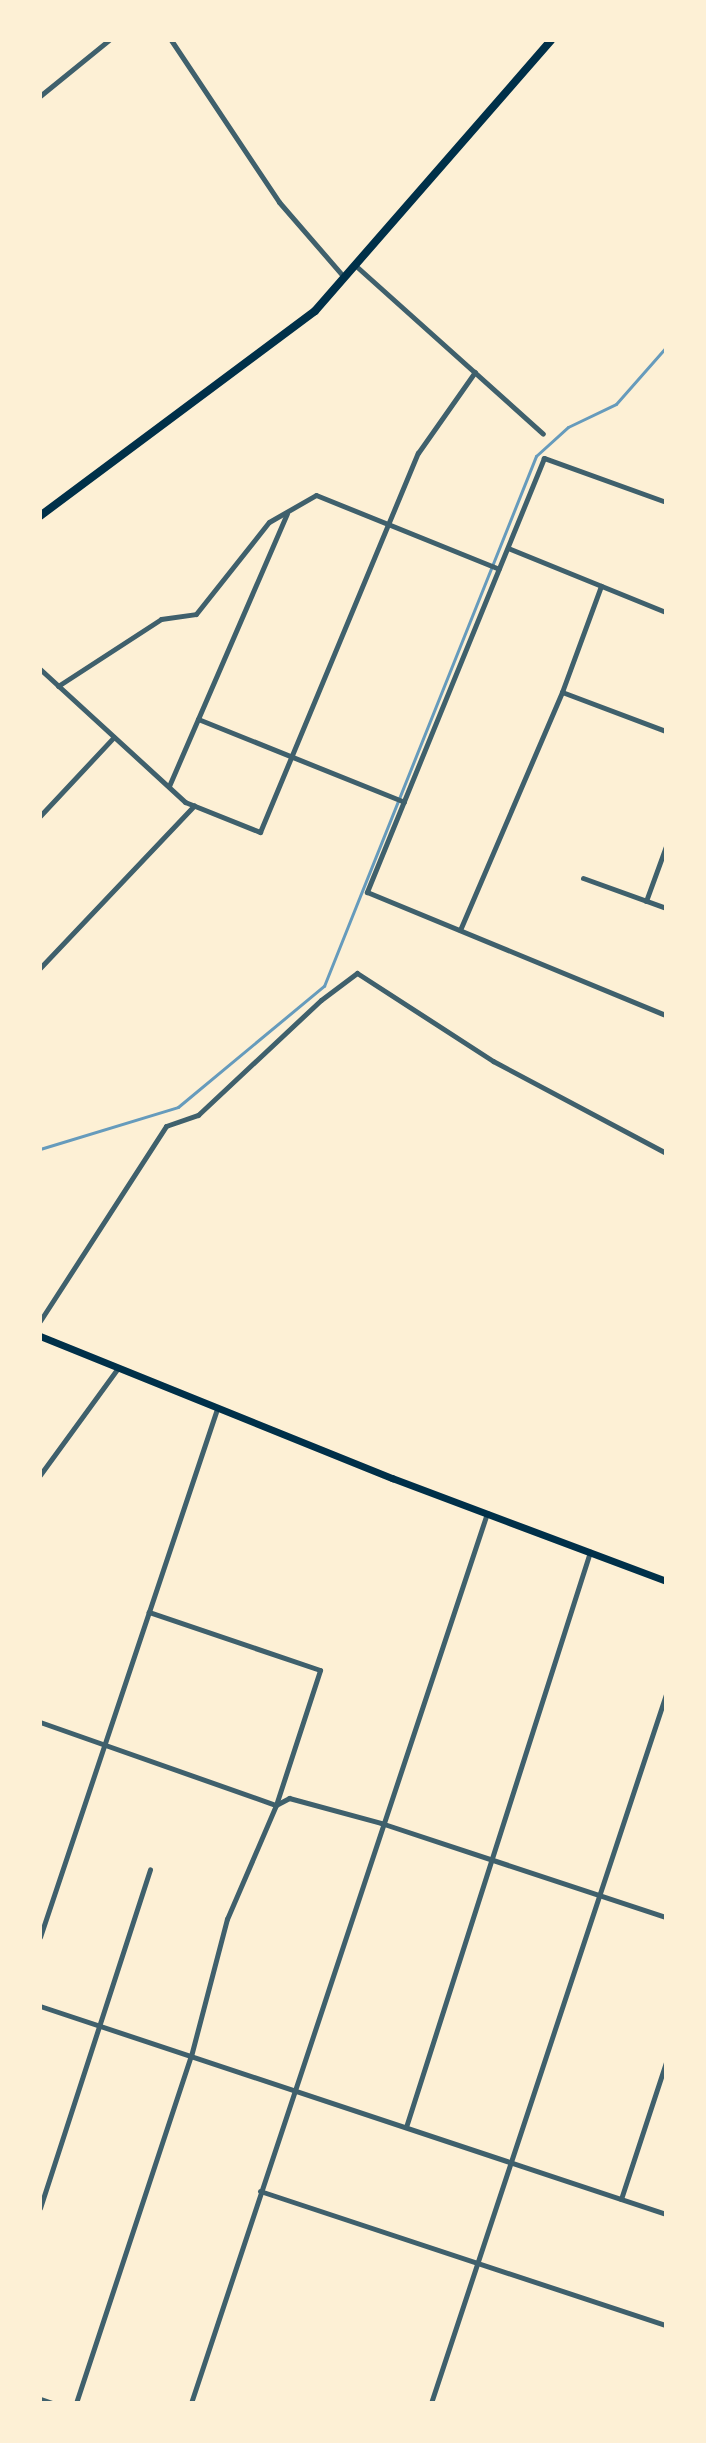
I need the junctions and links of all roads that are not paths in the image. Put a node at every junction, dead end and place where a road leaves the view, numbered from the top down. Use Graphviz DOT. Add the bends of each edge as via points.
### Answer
graph roads {
  1 [pos="109,40"];
  2 [pos="171,40"];
  3 [pos="551,40"];
  4 [pos="40,96"];
  5 [pos="355,265"];
  6 [pos="344,277"];
  7 [pos="475,372"];
  8 [pos="543,434"];
  9 [pos="666,502"];
  10 [pos="287,512"];
  11 [pos="40,516"];
  12 [pos="387,524"];
  13 [pos="508,548"];
  14 [pos="499,569"];
  15 [pos="601,586"];
  16 [pos="666,612"];
  17 [pos="41,673"];
  18 [pos="58,686"];
  19 [pos="562,692"];
  20 [pos="198,719"];
  21 [pos="666,731"];
  22 [pos="114,737"];
  23 [pos="290,755"];
  24 [pos="168,787"];
  25 [pos="404,802"];
  26 [pos="194,806"];
  27 [pos="40,816"];
  28 [pos="666,846"];
  29 [pos="583,878"];
  30 [pos="646,901"];
  31 [pos="666,908"];
  32 [pos="460,930"];
  33 [pos="40,968"];
  34 [pos="666,1015"];
  35 [pos="666,1153"];
  36 [pos="40,1321"];
  37 [pos="40,1336"];
  38 [pos="118,1368"];
  39 [pos="217,1409"];
  40 [pos="40,1475"];
  41 [pos="487,1513"];
  42 [pos="590,1552"];
  43 [pos="666,1581"];
  44 [pos="149,1612"];
  45 [pos="666,1694"];
  46 [pos="40,1722"];
  47 [pos="105,1742"];
  48 [pos="276,1805"];
  49 [pos="381,1823"];
  50 [pos="491,1860"];
  51 [pos="150,1869"];
  52 [pos="599,1895"];
  53 [pos="666,1917"];
  54 [pos="40,1937"];
  55 [pos="40,2006"];
  56 [pos="100,2026"];
  57 [pos="191,2056"];
  58 [pos="666,2062"];
  59 [pos="293,2090"];
  60 [pos="406,2127"];
  61 [pos="512,2163"];
  62 [pos="260,2191"];
  63 [pos="621,2199"];
  64 [pos="40,2208"];
  65 [pos="666,2214"];
  66 [pos="478,2261"];
  67 [pos="666,2325"];
  68 [pos="40,2399"];
  69 [pos="52,2403"];
  70 [pos="76,2403"];
  71 [pos="191,2403"];
  72 [pos="431,2403"];
  1 -- 4 [label="street"];
  2 -- 6 [label="street" via="279,202"];
  3 -- 5 [label="highway"];
  5 -- 6 [label="highway"];
  5 -- 7 [label="street"];
  6 -- 11 [label="highway" via="269,350"];
  7 -- 8 [label="street"];
  7 -- 12 [label="street" via="418,453"];
  9 -- 13 [label="street" via="544,458"];
  10 -- 12 [label="street" via="316,495"];
  10 -- 18 [label="street" via="269,522 196,614 161,619"];
  10 -- 20 [label="street"];
  12 -- 14 [label="street"];
  12 -- 23 [label="street"];
  13 -- 14 [label="street"];
  13 -- 15 [label="street"];
  14 -- 25 [label="street"];
  15 -- 16 [label="street"];
  15 -- 19 [label="street"];
  17 -- 18 [label="street"];
  18 -- 22 [label="street"];
  19 -- 21 [label="street"];
  19 -- 32 [label="street"];
  20 -- 23 [label="street"];
  20 -- 24 [label="street"];
  22 -- 24 [label="street"];
  22 -- 27 [label="street"];
  23 -- 25 [label="street"];
  23 -- 26 [label="street" via="260,832"];
  24 -- 26 [label="street"];
  25 -- 32 [label="street" via="367,892"];
  26 -- 33 [label="street"];
  28 -- 30 [label="street"];
  29 -- 30 [label="street"];
  30 -- 31 [label="street"];
  32 -- 34 [label="street"];
  35 -- 36 [label="street" via="493,1061 357,973 198,1115 166,1126"];
  37 -- 38 [label="main road"];
  38 -- 39 [label="main road"];
  38 -- 40 [label="street"];
  39 -- 41 [label="main road"];
  39 -- 44 [label="street"];
  41 -- 42 [label="main road"];
  41 -- 49 [label="street"];
  42 -- 43 [label="main road"];
  42 -- 50 [label="street"];
  44 -- 47 [label="street"];
  44 -- 48 [label="street" via="320,1670"];
  45 -- 52 [label="street"];
  46 -- 47 [label="street"];
  47 -- 48 [label="street"];
  47 -- 54 [label="street"];
  48 -- 49 [label="street" via="289,1798"];
  48 -- 57 [label="street" via="227,1919"];
  49 -- 50 [label="street"];
  49 -- 59 [label="street"];
  50 -- 52 [label="street"];
  50 -- 60 [label="street"];
  51 -- 56 [label="street"];
  52 -- 53 [label="street"];
  52 -- 61 [label="street"];
  55 -- 56 [label="street"];
  56 -- 57 [label="street"];
  56 -- 64 [label="street"];
  57 -- 59 [label="street"];
  57 -- 70 [label="street"];
  58 -- 63 [label="street"];
  59 -- 60 [label="street"];
  59 -- 62 [label="street"];
  60 -- 61 [label="street"];
  61 -- 63 [label="street"];
  61 -- 66 [label="street"];
  62 -- 66 [label="street"];
  62 -- 71 [label="street"];
  63 -- 65 [label="street"];
  66 -- 67 [label="street"];
  66 -- 72 [label="street"];
  68 -- 69 [label="street"];
}
